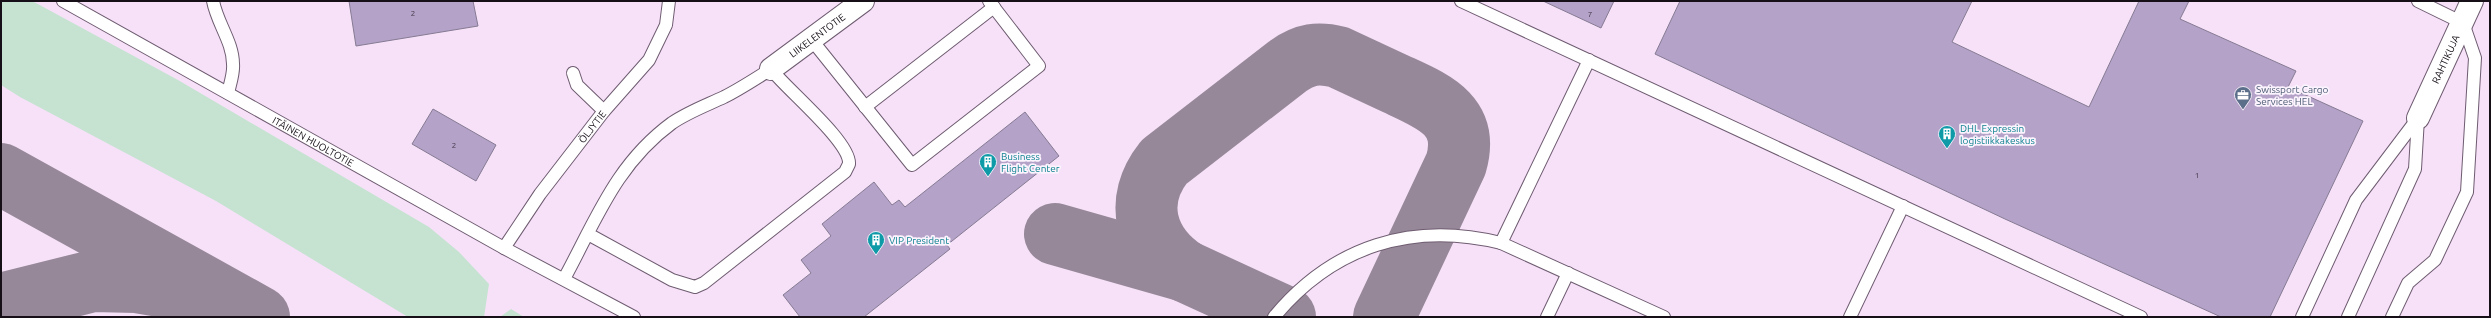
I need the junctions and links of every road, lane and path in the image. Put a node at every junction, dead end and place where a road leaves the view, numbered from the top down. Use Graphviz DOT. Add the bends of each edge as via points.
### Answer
graph roads {
  1 [pos="63,1"];
  2 [pos="213,1"];
  3 [pos="669,1"];
  4 [pos="863,1"];
  5 [pos="1461,1"];
  6 [pos="2418,1"];
  7 [pos="2472,1"];
  8 [pos="991,4"];
  9 [pos="2463,23"];
  10 [pos="811,39"];
  11 [pos="1589,60"];
  12 [pos="771,69"];
  13 [pos="573,73"];
  14 [pos="228,93"];
  15 [pos="865,107"];
  16 [pos="604,111"];
  17 [pos="2418,118"];
  18 [pos="1904,206"];
  19 [pos="588,234"];
  20 [pos="1501,243"];
  21 [pos="504,248"];
  22 [pos="1568,273"];
  23 [pos="564,278"];
  24 [pos="634,317"];
  25 [pos="1274,317"];
  26 [pos="1547,317"];
  27 [pos="1664,317"];
  28 [pos="1850,317"];
  29 [pos="2141,317"];
  30 [pos="2302,317"];
  31 [pos="2348,317"];
  32 [pos="2392,317"];
  1 -- 14 [label="lane, ITÄINEN HUOLTOTIE"];
  2 -- 14 [label="lane" via="233,64"];
  3 -- 16 [label="lane, ÖLJYTIE" via="666,25 658,45 637,76"];
  4 -- 10 [label="street, LIIKELENTOTIE"];
  5 -- 11 [label="lane"];
  6 -- 9 [label="lane"];
  7 -- 9 [label="street, RAHTIKUJA"];
  8 -- 15 [label="lane"];
  8 -- 15 [label="lane" via="1039,66 912,165"];
  9 -- 17 [label="street, RAHTIKUJA"];
  9 -- 32 [label="lane" via="2475,58 2467,192 2435,260 2408,283"];
  10 -- 12 [label="street, LIIKELENTOTIE"];
  10 -- 15 [label="lane"];
  11 -- 18 [label="lane"];
  11 -- 20 [label="lane"];
  12 -- 19 [label="lane" via="673,122 651,141 626,166 607,194"];
  12 -- 19 [label="lane" via="781,83 814,111 846,153 849,163 845,172 704,283 695,287 672,280"];
  13 -- 16 [label="lane" via="577,85"];
  14 -- 21 [label="lane, ITÄINEN HUOLTOTIE"];
  16 -- 21 [label="lane, ÖLJYTIE" via="540,194"];
  17 -- 30 [label="lane" via="2356,200"];
  17 -- 31 [label="lane" via="2415,169"];
  18 -- 28 [label="lane"];
  18 -- 29 [label="lane"];
  19 -- 23 [label="lane"];
  20 -- 22 [label="lane"];
  20 -- 25 [label="lane" via="1475,237 1446,235 1385,242 1334,264 1310,280"];
  21 -- 23 [label="lane, ITÄINEN HUOLTOTIE"];
  22 -- 26 [label="lane"];
  22 -- 27 [label="lane"];
  23 -- 24 [label="lane, ITÄINEN HUOLTOTIE"];
}
